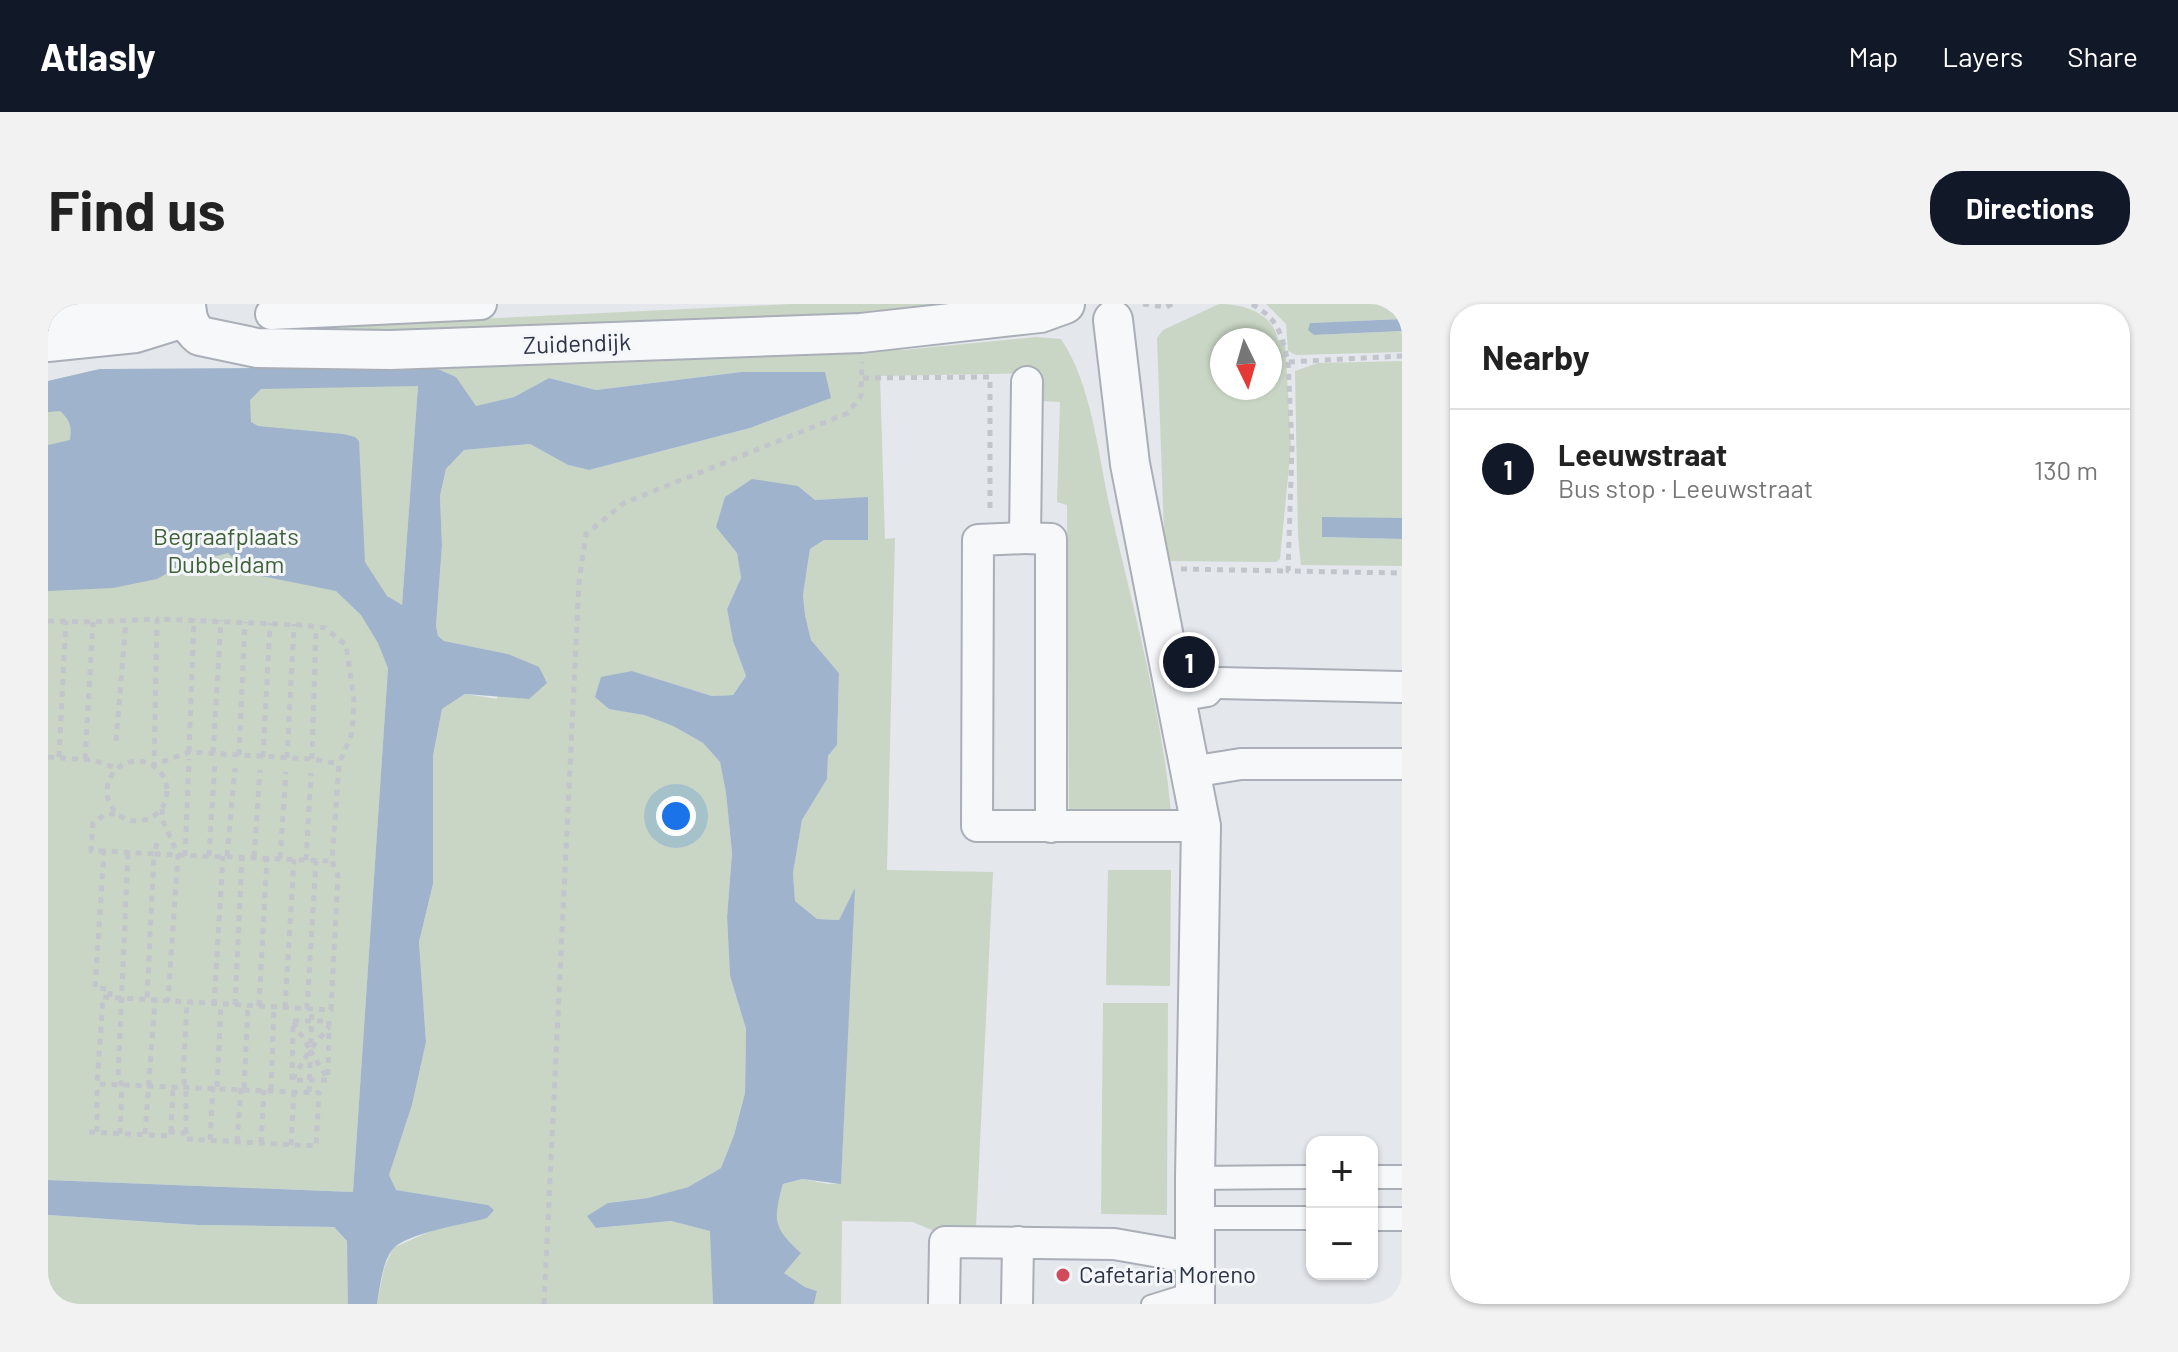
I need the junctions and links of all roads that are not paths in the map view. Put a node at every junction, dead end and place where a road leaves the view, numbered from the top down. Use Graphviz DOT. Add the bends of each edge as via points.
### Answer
graph roads {
  1 [pos="481,304"];
  2 [pos="1065,304"];
  3 [pos="1076,304"];
  4 [pos="1132,309"];
  5 [pos="187,313"];
  6 [pos="973,313"];
  7 [pos="271,314"];
  8 [pos="48,321"];
  9 [pos="48,346"];
  10 [pos="1027,382"];
  11 [pos="1025,538"];
  12 [pos="1219,683"];
  13 [pos="1402,687"];
  14 [pos="1178,700"];
  15 [pos="1402,764"];
  16 [pos="1191,772"];
  17 [pos="1201,826"];
  18 [pos="1051,827"];
  19 [pos="1306,1177"];
  20 [pos="1378,1177"];
  21 [pos="1402,1177"];
  22 [pos="1195,1178"];
  23 [pos="1196,1218"];
  24 [pos="1306,1218"];
  25 [pos="1378,1219"];
  26 [pos="1402,1219"];
  27 [pos="1018,1242"];
  28 [pos="1195,1284"];
  29 [pos="944,1304"];
  30 [pos="1017,1304"];
  31 [pos="1150,1304"];
  1 -- 7 [label="street"];
  2 -- 6 [label="street, Zuidendijk" via="1040,313"];
  3 -- 4 [label="street" via="1095,318"];
  4 -- 14 [label="street" via="1130,464"];
  5 -- 6 [label="street, Zuidendijk" via="192,330 200,336 229,343 348,350 861,333"];
  5 -- 8 [label="street"];
  5 -- 9 [label="street" via="136,337"];
  10 -- 11 [label="street"];
  11 -- 18 [label="street" via="1051,539"];
  11 -- 18 [label="street" via="978,540 977,826"];
  12 -- 13 [label="street"];
  12 -- 14 [label="street" via="1208,695"];
  14 -- 16 [label="street"];
  15 -- 16 [label="street" via="1241,764"];
  16 -- 17 [label="street"];
  17 -- 18 [label="street"];
  17 -- 22 [label="street"];
  19 -- 22 [label="street"];
  20 -- 21 [label="street"];
  22 -- 23 [label="street"];
  23 -- 24 [label="street"];
  23 -- 28 [label="street"];
  25 -- 26 [label="street"];
  27 -- 28 [label="street" via="1114,1244"];
  27 -- 29 [label="street" via="945,1242"];
  27 -- 30 [label="street"];
  28 -- 31 [label="lane"];
}
